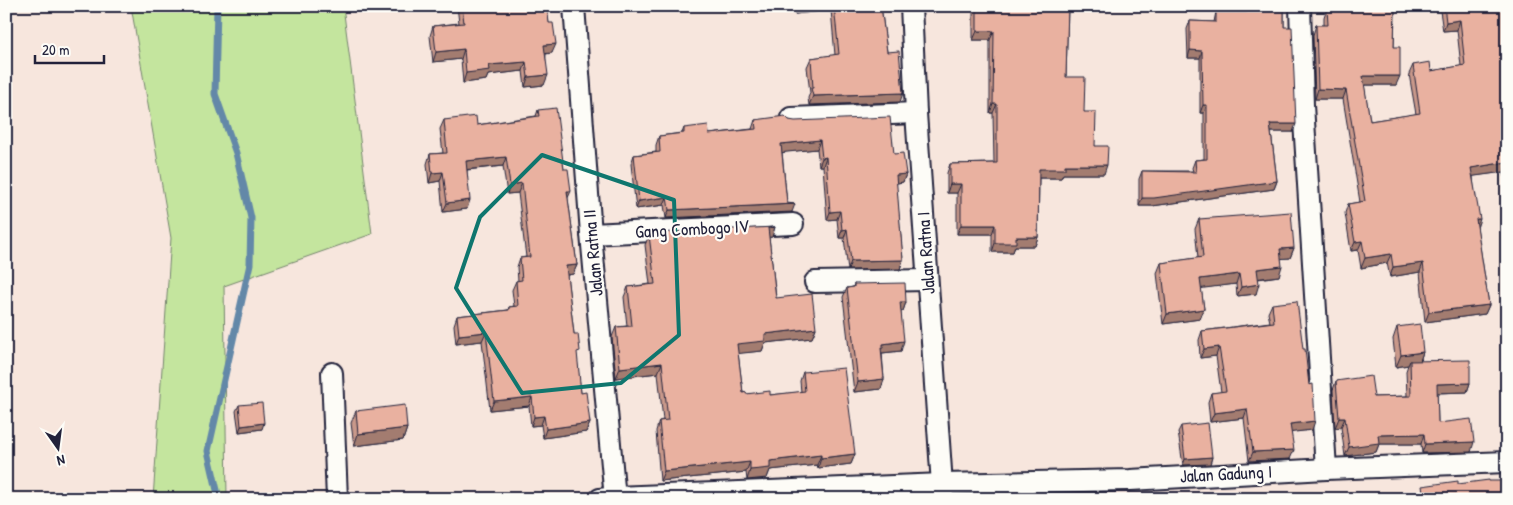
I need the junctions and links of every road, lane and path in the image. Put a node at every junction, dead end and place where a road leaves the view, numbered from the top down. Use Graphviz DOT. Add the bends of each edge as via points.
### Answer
graph roads {
  1 [pos="574,6"];
  2 [pos="911,6"];
  3 [pos="1300,6"];
  4 [pos="916,113"];
  5 [pos="791,118"];
  6 [pos="793,224"];
  7 [pos="591,234"];
  8 [pos="927,280"];
  9 [pos="815,282"];
  10 [pos="332,373"];
  11 [pos="1507,462"];
  12 [pos="1326,468"];
  13 [pos="943,491"];
  14 [pos="610,498"];
  15 [pos="337,499"];
  1 -- 7 [label="street, Jalan Ratna II"];
  2 -- 4 [label="street, Jalan Ratna I"];
  3 -- 12 [label="street" via="1303,105"];
  4 -- 5 [label="street"];
  4 -- 8 [label="street, Jalan Ratna I"];
  6 -- 7 [label="street, Gang Combogo IV"];
  7 -- 14 [label="street, Jalan Ratna II"];
  8 -- 9 [label="street"];
  8 -- 13 [label="street, Jalan Ratna I"];
  10 -- 15 [label="street"];
  11 -- 12 [label="street, Jalan Gadung I"];
  12 -- 13 [label="street, Jalan Gadung I"];
  13 -- 14 [label="street, Jalan Gadung I"];
}
